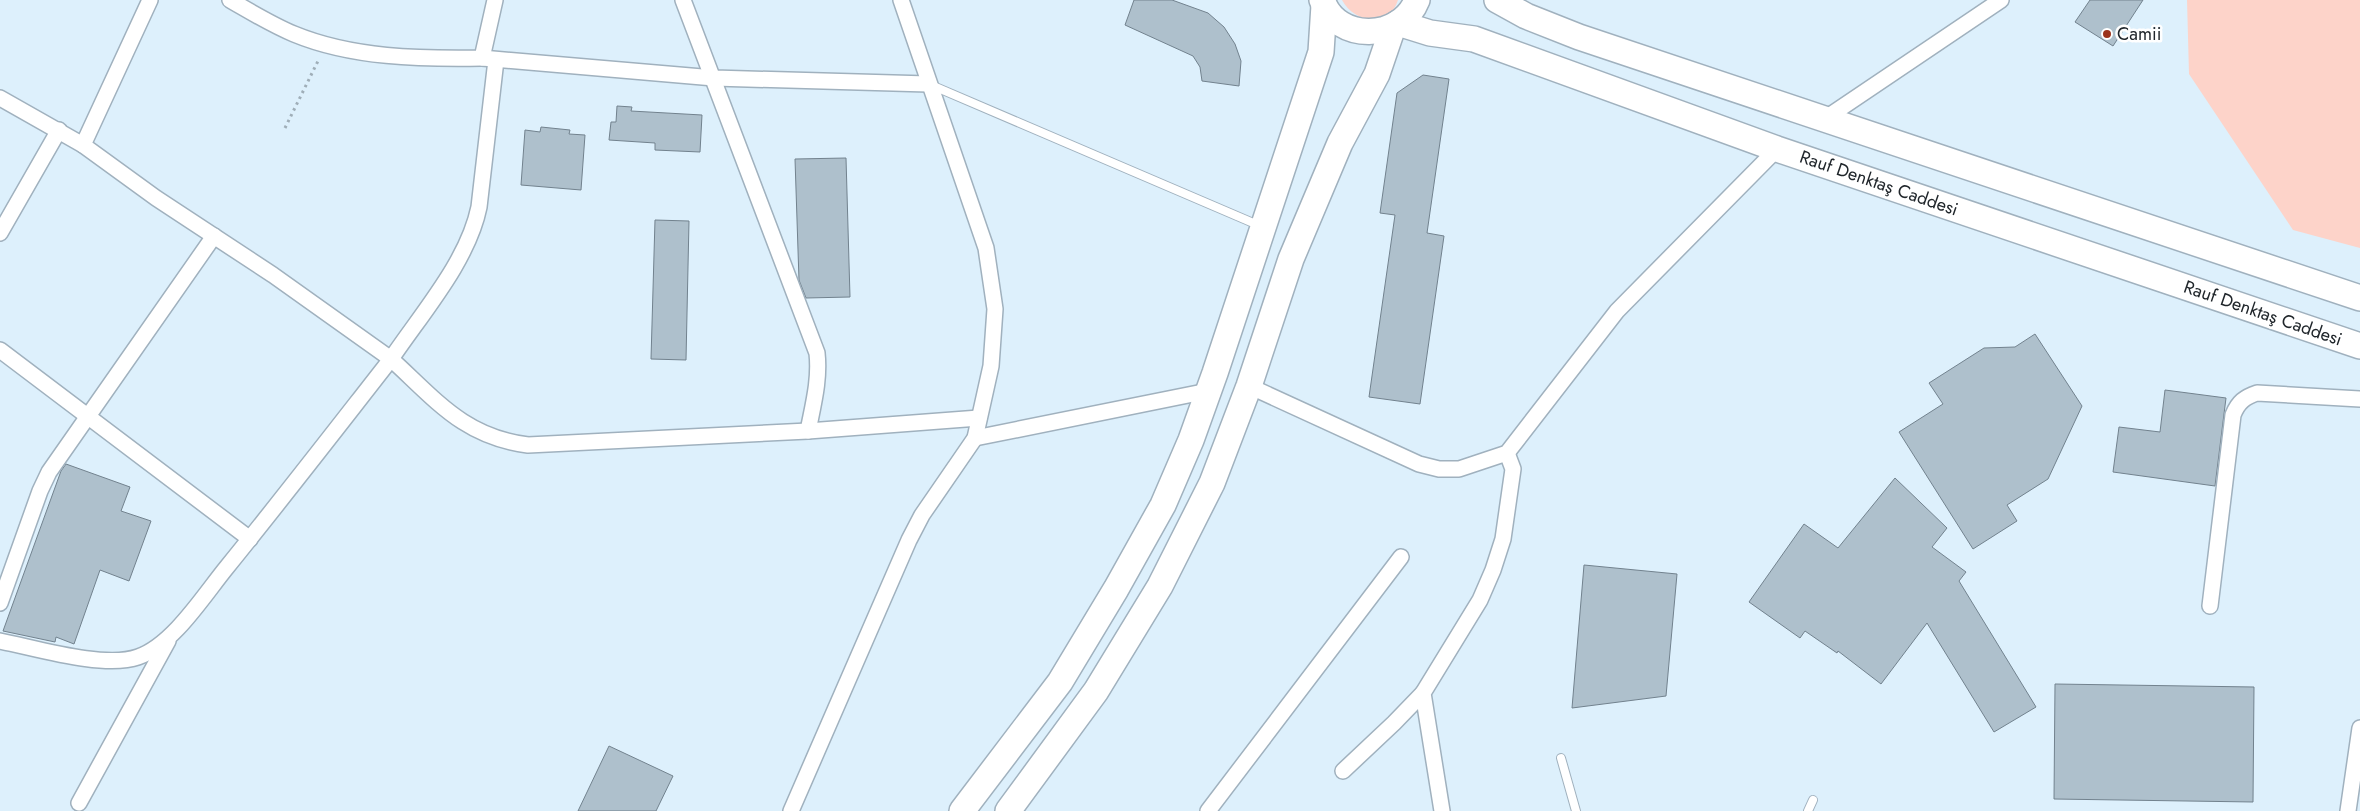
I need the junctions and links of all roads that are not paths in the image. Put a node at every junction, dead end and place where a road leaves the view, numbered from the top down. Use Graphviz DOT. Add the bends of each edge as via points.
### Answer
graph roads {
  1 [pos="150,0"];
  2 [pos="230,0"];
  3 [pos="495,0"];
  4 [pos="683,0"];
  5 [pos="901,0"];
  6 [pos="1417,0"];
  7 [pos="1497,0"];
  8 [pos="2001,0"];
  9 [pos="1323,2"];
  10 [pos="1395,25"];
  11 [pos="489,59"];
  12 [pos="714,78"];
  13 [pos="928,84"];
  14 [pos="0,98"];
  15 [pos="1826,118"];
  16 [pos="59,130"];
  17 [pos="83,145"];
  18 [pos="1777,149"];
  19 [pos="1251,222"];
  20 [pos="0,233"];
  21 [pos="214,236"];
  22 [pos="2360,298"];
  23 [pos="2360,346"];
  24 [pos="0,350"];
  25 [pos="391,359"];
  26 [pos="1249,386"];
  27 [pos="1208,391"];
  28 [pos="2360,399"];
  29 [pos="90,416"];
  30 [pos="978,418"];
  31 [pos="808,431"];
  32 [pos="975,438"];
  33 [pos="1507,453"];
  34 [pos="250,539"];
  35 [pos="1401,557"];
  36 [pos="0,603"];
  37 [pos="2210,606"];
  38 [pos="172,634"];
  39 [pos="0,640"];
  40 [pos="1422,693"];
  41 [pos="2360,728"];
  42 [pos="1561,758"];
  43 [pos="1343,771"];
  44 [pos="1813,800"];
  45 [pos="79,803"];
  46 [pos="1010,810"];
  47 [pos="791,811"];
  48 [pos="962,811"];
  49 [pos="1208,811"];
  50 [pos="1442,811"];
  51 [pos="1576,811"];
  52 [pos="1808,811"];
  53 [pos="2348,811"];
  1 -- 17 [label="street"];
  2 -- 11 [label="street" via="293,34 325,45 365,53"];
  3 -- 11 [label="street"];
  4 -- 12 [label="street"];
  5 -- 13 [label="street"];
  6 -- 10 [label="main road" via="1405,18"];
  7 -- 15 [label="main road" via="1526,16 1579,37"];
  8 -- 15 [label="street"];
  9 -- 10 [label="main road" via="1337,20 1354,30 1380,31"];
  9 -- 27 [label="main road" via="1321,52"];
  10 -- 18 [label="main road, Rauf Denktaş Caddesi" via="1474,39"];
  10 -- 26 [label="main road" via="1377,74 1340,143 1291,259"];
  11 -- 12 [label="street"];
  11 -- 25 [label="street" via="479,207 473,229 460,257"];
  12 -- 13 [label="street"];
  12 -- 31 [label="street" via="817,353 819,369"];
  13 -- 19 [label="lane"];
  13 -- 30 [label="street" via="987,257 995,309 991,366"];
  14 -- 16 [label="street"];
  15 -- 22 [label="main road"];
  16 -- 17 [label="street"];
  16 -- 20 [label="street"];
  17 -- 21 [label="street"];
  18 -- 23 [label="main road, Rauf Denktaş Caddesi"];
  18 -- 33 [label="street" via="1617,311"];
  21 -- 25 [label="street"];
  21 -- 29 [label="street"];
  24 -- 29 [label="street"];
  25 -- 31 [label="street" via="454,417 471,428 512,443 528,445"];
  25 -- 34 [label="street"];
  26 -- 33 [label="street" via="1419,464 1459,469"];
  26 -- 46 [label="main road" via="1212,483 1160,586 1096,691"];
  27 -- 32 [label="street"];
  27 -- 48 [label="main road" via="1163,505 1116,589 1060,682"];
  28 -- 37 [label="street" via="2257,393 2249,395 2236,407"];
  29 -- 34 [label="street"];
  29 -- 36 [label="street" via="60,456 40,491"];
  30 -- 31 [label="street"];
  30 -- 32 [label="street"];
  32 -- 47 [label="street" via="922,515 909,540"];
  33 -- 40 [label="street" via="1513,469 1503,538 1494,570 1480,600"];
  34 -- 38 [label="street"];
  35 -- 49 [label="street"];
  38 -- 39 [label="street" via="137,658 114,662"];
  38 -- 45 [label="street"];
  40 -- 43 [label="street"];
  40 -- 50 [label="street"];
  41 -- 53 [label="street"];
  42 -- 51 [label="lane"];
  44 -- 52 [label="lane"];
}
